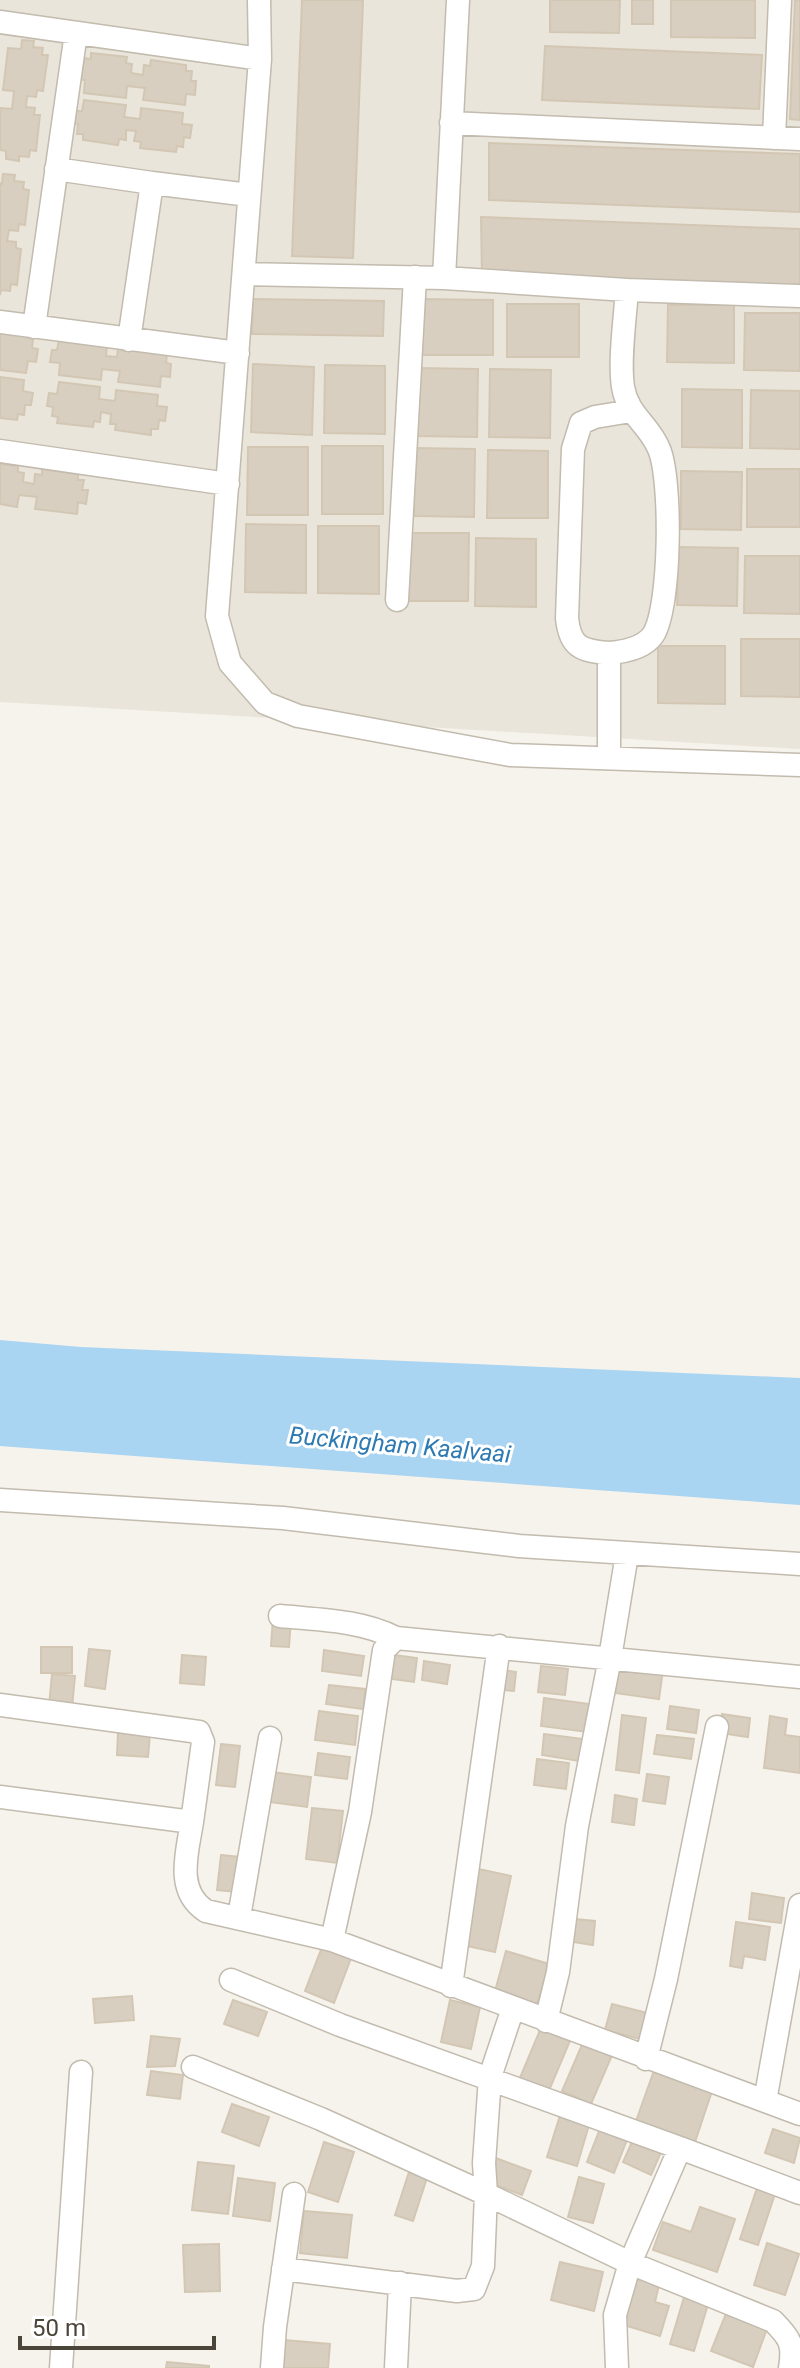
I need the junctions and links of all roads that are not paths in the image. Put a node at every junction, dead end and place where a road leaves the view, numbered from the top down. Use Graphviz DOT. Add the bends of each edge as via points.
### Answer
graph roads {
  1 [pos="259,0"];
  2 [pos="458,0"];
  3 [pos="780,0"];
  4 [pos="0,22"];
  5 [pos="76,33"];
  6 [pos="260,59"];
  7 [pos="451,123"];
  8 [pos="774,138"];
  9 [pos="800,139"];
  10 [pos="56,169"];
  11 [pos="152,183"];
  12 [pos="249,195"];
  13 [pos="244,274"];
  14 [pos="415,277"];
  15 [pos="444,278"];
  16 [pos="627,290"];
  17 [pos="800,296"];
  18 [pos="0,322"];
  19 [pos="34,327"];
  20 [pos="129,340"];
  21 [pos="238,353"];
  22 [pos="631,411"];
  23 [pos="0,451"];
  24 [pos="228,484"];
  25 [pos="397,600"];
  26 [pos="609,653"];
  27 [pos="609,758"];
  28 [pos="800,765"];
  29 [pos="0,1500"];
  30 [pos="627,1554"];
  31 [pos="800,1564"];
  32 [pos="280,1616"];
  33 [pos="396,1638"];
  34 [pos="499,1646"];
  35 [pos="610,1658"];
  36 [pos="800,1677"];
  37 [pos="0,1705"];
  38 [pos="717,1727"];
  39 [pos="270,1738"];
  40 [pos="0,1797"];
  41 [pos="192,1822"];
  42 [pos="800,1905"];
  43 [pos="239,1917"];
  44 [pos="332,1940"];
  45 [pos="231,1980"];
  46 [pos="451,1986"];
  47 [pos="513,2008"];
  48 [pos="546,2021"];
  49 [pos="646,2059"];
  50 [pos="193,2067"];
  51 [pos="81,2072"];
  52 [pos="490,2077"];
  53 [pos="765,2101"];
  54 [pos="800,2114"];
  55 [pos="680,2148"];
  56 [pos="800,2193"];
  57 [pos="294,2194"];
  58 [pos="486,2194"];
  59 [pos="630,2263"];
  60 [pos="283,2269"];
  61 [pos="400,2283"];
  62 [pos="61,2368"];
  63 [pos="272,2368"];
  64 [pos="396,2368"];
  65 [pos="617,2368"];
  66 [pos="790,2368"];
  1 -- 6 [label="street"];
  2 -- 7 [label="street"];
  3 -- 8 [label="street"];
  4 -- 5 [label="street"];
  5 -- 6 [label="street"];
  5 -- 10 [label="street"];
  6 -- 12 [label="street"];
  7 -- 8 [label="street"];
  7 -- 15 [label="street"];
  8 -- 9 [label="street"];
  10 -- 11 [label="street"];
  10 -- 19 [label="street"];
  11 -- 12 [label="street"];
  11 -- 20 [label="street"];
  12 -- 13 [label="street"];
  13 -- 14 [label="street"];
  13 -- 21 [label="street"];
  14 -- 15 [label="street"];
  14 -- 25 [label="street"];
  15 -- 16 [label="street"];
  16 -- 17 [label="street"];
  16 -- 22 [label="street" via="623,384"];
  18 -- 19 [label="street"];
  19 -- 20 [label="street"];
  20 -- 21 [label="street"];
  21 -- 24 [label="street"];
  22 -- 26 [label="street" via="661,451 668,507 664,591 652,637 626,652"];
  22 -- 26 [label="street" via="581,423 573,449 569,635 586,650"];
  23 -- 24 [label="street"];
  24 -- 27 [label="street" via="217,616 230,663 265,703 298,716 510,755"];
  26 -- 27 [label="street"];
  27 -- 28 [label="street"];
  29 -- 30 [label="street" via="283,1518"];
  30 -- 31 [label="street"];
  30 -- 35 [label="street"];
  32 -- 33 [label="street" via="350,1622"];
  33 -- 34 [label="street"];
  33 -- 44 [label="street" via="384,1650 360,1812"];
  34 -- 35 [label="street"];
  34 -- 46 [label="street"];
  35 -- 36 [label="street"];
  35 -- 48 [label="street"];
  37 -- 41 [label="street" via="199,1732 203,1742"];
  38 -- 49 [label="street"];
  39 -- 43 [label="street"];
  40 -- 41 [label="street"];
  41 -- 43 [label="street" via="185,1870 189,1895 206,1911"];
  42 -- 53 [label="street"];
  43 -- 44 [label="street"];
  44 -- 46 [label="street"];
  45 -- 52 [label="street"];
  46 -- 47 [label="street"];
  47 -- 48 [label="street"];
  47 -- 52 [label="street"];
  48 -- 49 [label="street"];
  49 -- 53 [label="street"];
  50 -- 58 [label="street"];
  51 -- 62 [label="street"];
  52 -- 55 [label="street"];
  52 -- 58 [label="street"];
  53 -- 54 [label="street"];
  55 -- 56 [label="street"];
  55 -- 59 [label="street"];
  57 -- 60 [label="street"];
  58 -- 59 [label="street"];
  58 -- 61 [label="street" via="483,2266 474,2289"];
  59 -- 65 [label="street" via="615,2315"];
  59 -- 66 [label="street" via="773,2321 792,2348"];
  60 -- 61 [label="street"];
  60 -- 63 [label="street"];
  61 -- 64 [label="street"];
}
